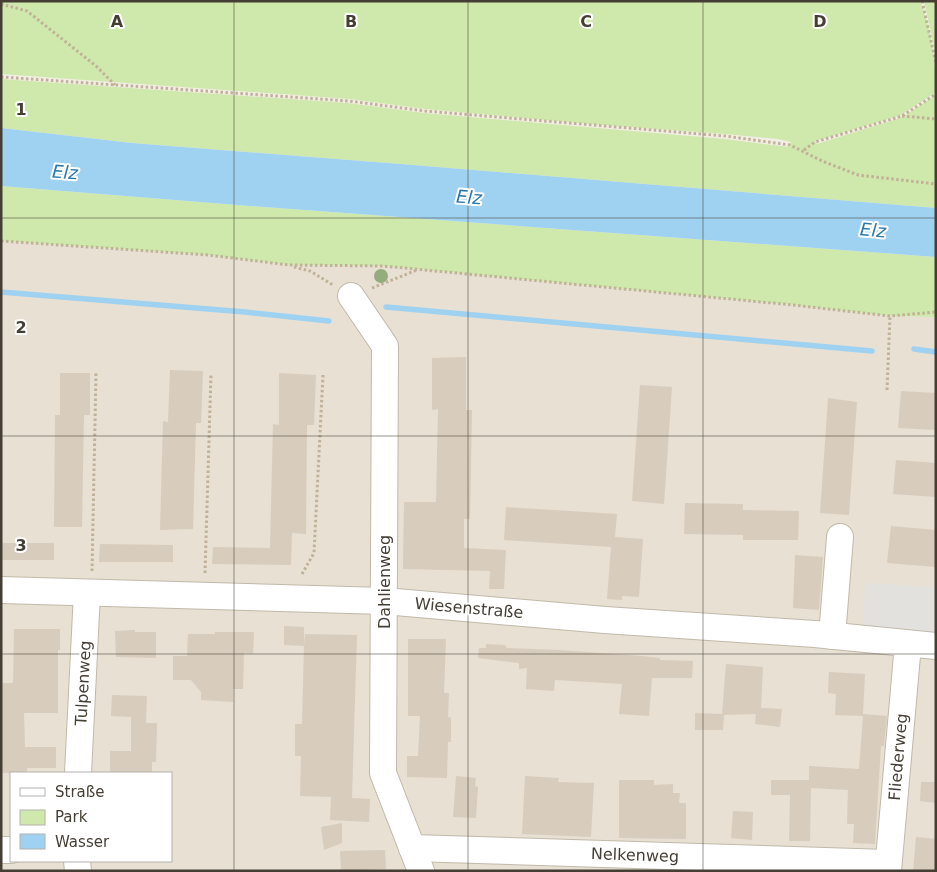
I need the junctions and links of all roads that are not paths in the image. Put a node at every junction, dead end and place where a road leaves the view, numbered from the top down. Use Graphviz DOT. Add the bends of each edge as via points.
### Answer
graph roads {
  1 [pos="351,296"];
  2 [pos="840,537"];
  3 [pos="89,582"];
  4 [pos="1,590"];
  5 [pos="384,601"];
  6 [pos="832,636"];
  7 [pos="908,644"];
  8 [pos="936,646"];
  9 [pos="78,772"];
  10 [pos="416,859"];
  11 [pos="888,867"];
  1 -- 5 [label="street, Dahlienweg" via="385,346"];
  2 -- 6 [label="street"];
  3 -- 4 [label="street, Wiesenstraße"];
  3 -- 5 [label="street, Wiesenstraße"];
  3 -- 9 [label="street, Tulpenweg"];
  5 -- 6 [label="street, Wiesenstraße"];
  5 -- 10 [label="street, Dahlienweg" via="382,773"];
  6 -- 7 [label="street, Wiesenstraße"];
  7 -- 8 [label="street, Wiesenstraße"];
  7 -- 11 [label="street, Fliederweg"];
  10 -- 11 [label="street, Nelkenweg"];
}
